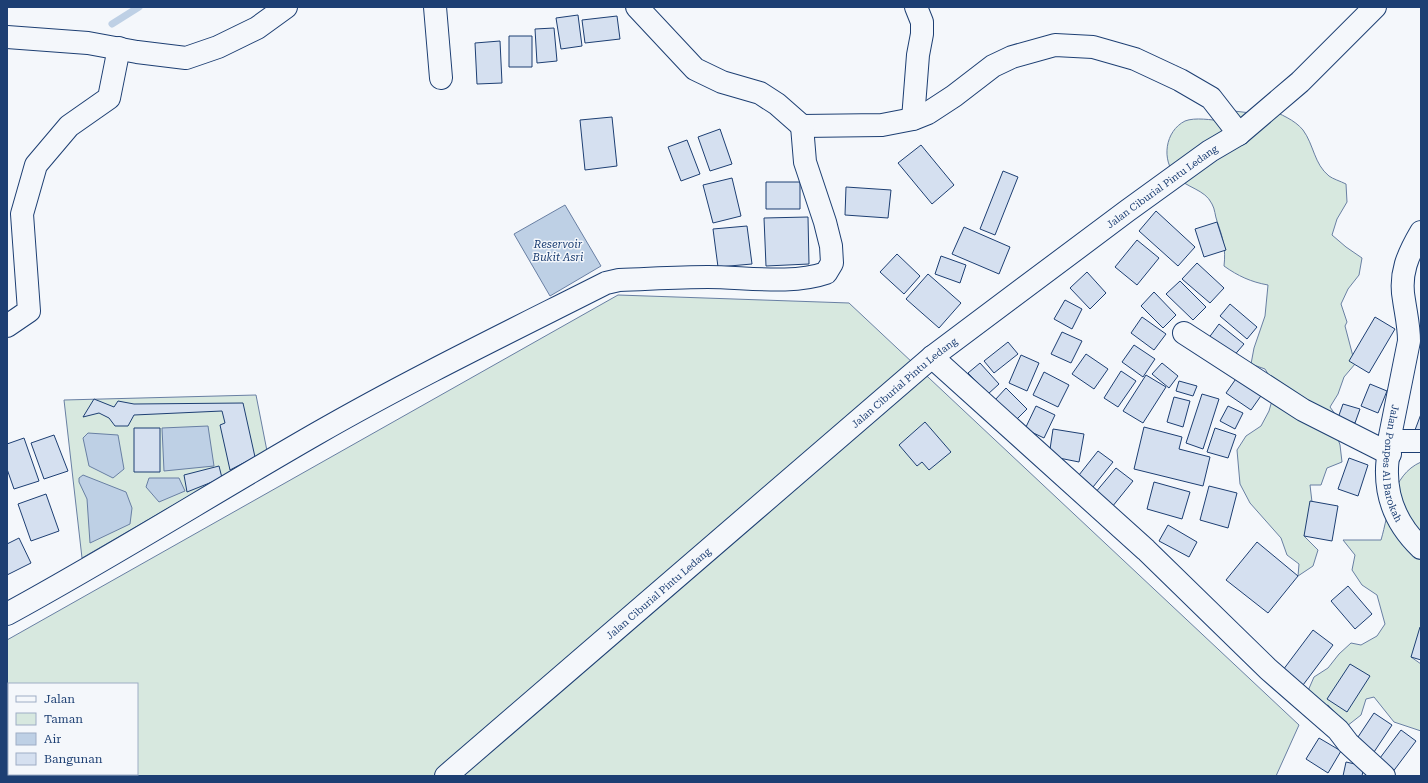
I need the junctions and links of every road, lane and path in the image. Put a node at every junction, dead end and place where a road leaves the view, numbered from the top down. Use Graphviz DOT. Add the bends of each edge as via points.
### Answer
graph roads {
  1 [pos="286,7"];
  2 [pos="435,7"];
  3 [pos="637,7"];
  4 [pos="916,7"];
  5 [pos="1375,7"];
  6 [pos="7,37"];
  7 [pos="119,48"];
  8 [pos="441,78"];
  9 [pos="913,119"];
  10 [pos="802,126"];
  11 [pos="1239,134"];
  12 [pos="1421,232"];
  13 [pos="7,326"];
  14 [pos="1184,333"];
  15 [pos="932,357"];
  16 [pos="1421,440"];
  17 [pos="1389,447"];
  18 [pos="1421,548"];
  19 [pos="7,614"];
  20 [pos="446,776"];
  21 [pos="1384,776"];
  1 -- 7 [label="street" via="257,28 218,47 186,58"];
  2 -- 8 [label="street"];
  3 -- 10 [label="street" via="695,69 722,82 760,94 777,104"];
  4 -- 9 [label="street" via="922,22 922,34"];
  5 -- 11 [label="street, Jalan Ciburial Pintu Ledang" via="1300,82"];
  6 -- 7 [label="street" via="82,42"];
  7 -- 13 [label="street" via="109,98 69,126 36,165 22,214 29,311"];
  9 -- 10 [label="street" via="882,125"];
  9 -- 11 [label="street" via="928,113 993,66 1012,57 1055,46 1093,47 1135,59 1211,98"];
  10 -- 19 [label="street" via="805,162 831,246 832,263 826,273 816,277 709,277 619,280 606,283 457,358 317,433"];
  11 -- 15 [label="street, Jalan Ciburial Pintu Ledang" via="1127,211"];
  12 -- 17 [label="street, Jalan Ponpes Al Barokah" via="1403,270 1404,299 1410,324 1409,341"];
  14 -- 17 [label="street" via="1303,410"];
  15 -- 20 [label="street, Jalan Ciburial Pintu Ledang"];
  15 -- 21 [label="street" via="1146,550 1268,669 1338,730 1348,743"];
  16 -- 17 [label="street"];
  17 -- 18 [label="street, Jalan Ponpes Al Barokah" via="1387,467 1390,499 1409,537"];
}
